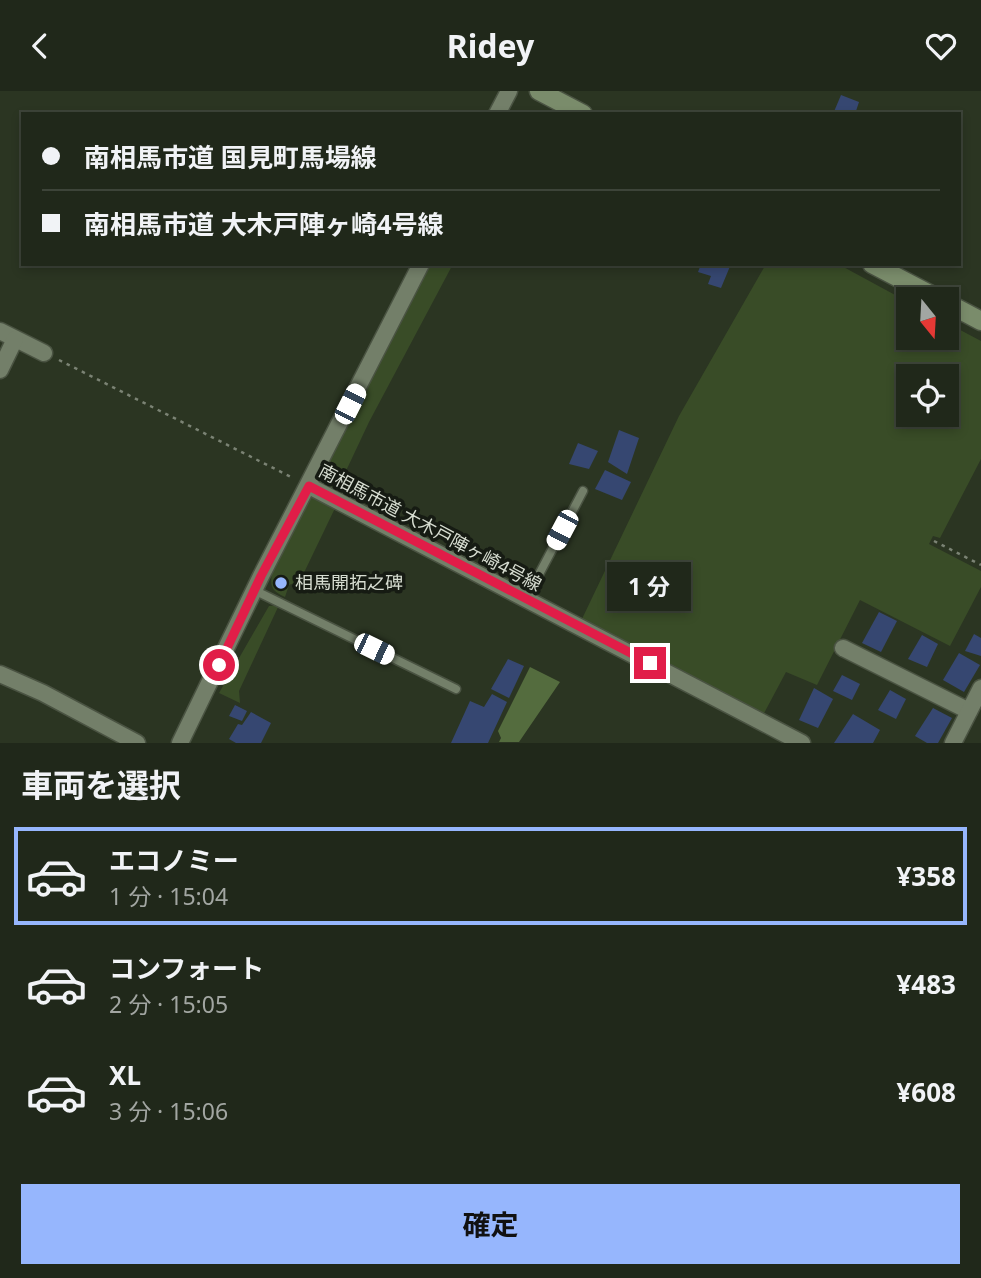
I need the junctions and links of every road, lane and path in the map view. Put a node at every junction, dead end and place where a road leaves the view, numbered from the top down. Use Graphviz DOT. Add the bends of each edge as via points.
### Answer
graph roads {
  1 [pos="509,91"];
  2 [pos="539,91"];
  3 [pos="498,112"];
  4 [pos="579,112"];
  5 [pos="420,266"];
  6 [pos="876,266"];
  7 [pos="916,287"];
  8 [pos="959,309"];
  9 [pos="981,321"];
  10 [pos="0,331"];
  11 [pos="15,339"];
  12 [pos="44,353"];
  13 [pos="0,370"];
  14 [pos="309,486"];
  15 [pos="583,491"];
  16 [pos="934,541"];
  17 [pos="981,565"];
  18 [pos="254,590"];
  19 [pos="526,599"];
  20 [pos="843,648"];
  21 [pos="0,674"];
  22 [pos="981,688"];
  23 [pos="456,689"];
  24 [pos="969,711"];
  25 [pos="137,743"];
  26 [pos="180,743"];
  27 [pos="802,743"];
  28 [pos="953,743"];
  1 -- 3 [label="street"];
  2 -- 4 [label="street"];
  5 -- 14 [label="street"];
  6 -- 7 [label="street"];
  8 -- 9 [label="street"];
  10 -- 11 [label="street"];
  11 -- 12 [label="street"];
  11 -- 13 [label="street"];
  12 -- 14 [label="path, 南相馬市道 大木戸陣ヶ崎4号線"];
  14 -- 18 [label="street"];
  14 -- 19 [label="street, 南相馬市道 大木戸陣ヶ崎4号線"];
  15 -- 19 [label="lane"];
  16 -- 17 [label="path"];
  18 -- 23 [label="lane"];
  18 -- 26 [label="street"];
  19 -- 27 [label="street, 南相馬市道 大木戸陣ヶ崎4号線"];
  20 -- 24 [label="street"];
  21 -- 25 [label="street"];
  22 -- 24 [label="street"];
  24 -- 28 [label="street"];
}
